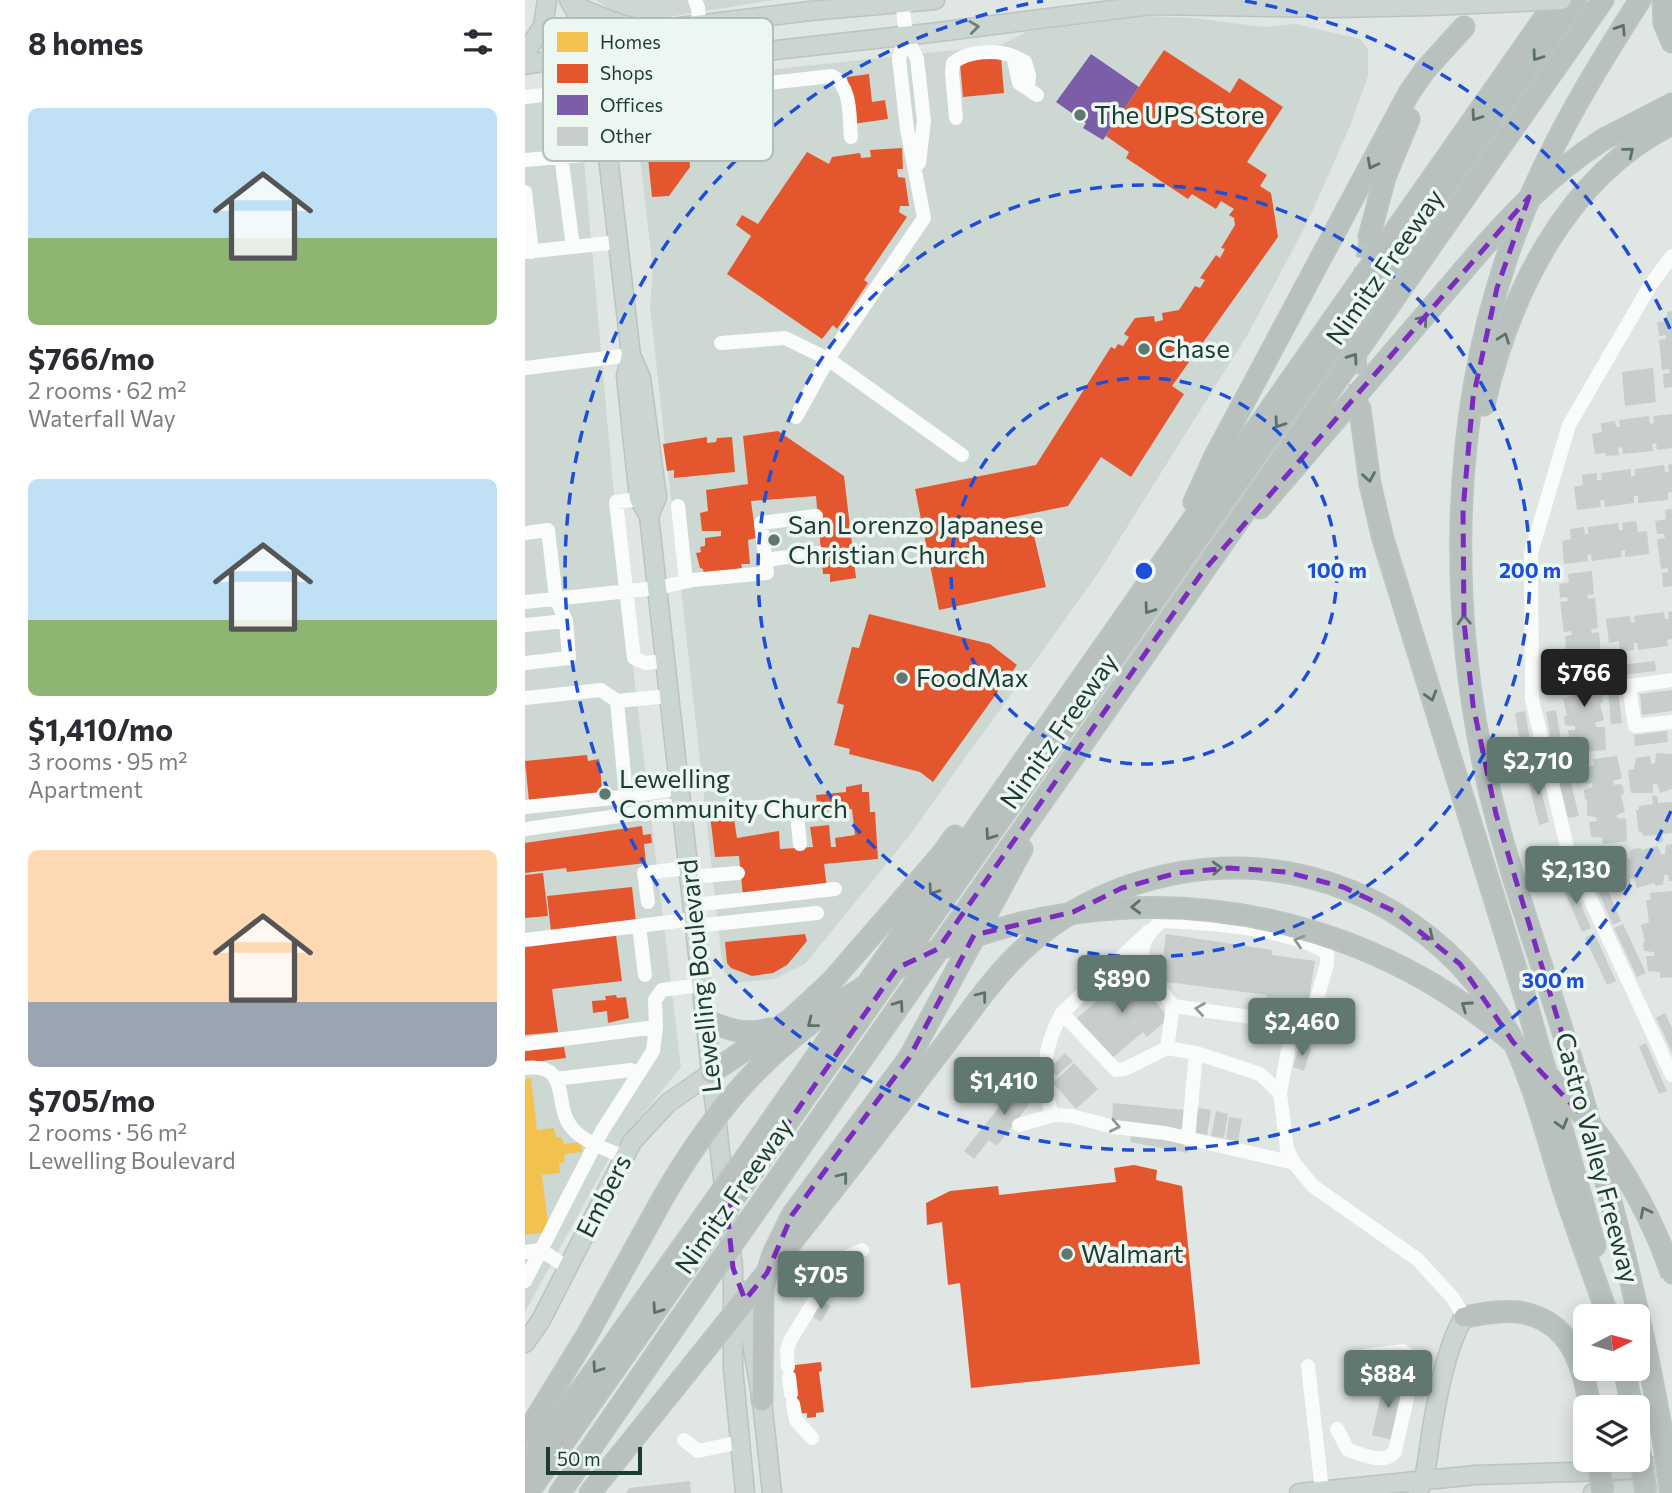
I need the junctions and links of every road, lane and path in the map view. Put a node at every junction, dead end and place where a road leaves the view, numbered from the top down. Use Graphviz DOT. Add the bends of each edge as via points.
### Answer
graph roads {
  1 [pos="547,0"];
  2 [pos="695,0"];
  3 [pos="935,0"];
  4 [pos="1559,0"];
  5 [pos="1576,0"];
  6 [pos="1603,0"];
  7 [pos="1640,0"];
  8 [pos="1663,0"];
  9 [pos="902,1"];
  10 [pos="1483,1"];
  11 [pos="572,2"];
  12 [pos="860,3"];
  13 [pos="1289,3"];
  14 [pos="809,5"];
  15 [pos="544,18"];
  16 [pos="580,18"];
  17 [pos="607,18"];
  18 [pos="699,18"];
  19 [pos="730,18"];
  20 [pos="543,26"];
  21 [pos="1464,27"];
  22 [pos="906,35"];
  23 [pos="1672,42"];
  24 [pos="773,50"];
  25 [pos="525,54"];
  26 [pos="543,62"];
  27 [pos="525,65"];
  28 [pos="773,82"];
  29 [pos="1033,92"];
  30 [pos="543,95"];
  31 [pos="525,97"];
  32 [pos="1672,104"];
  33 [pos="956,118"];
  34 [pos="1672,124"];
  35 [pos="851,137"];
  36 [pos="543,159"];
  37 [pos="525,160"];
  38 [pos="562,161"];
  39 [pos="610,161"];
  40 [pos="525,192"];
  41 [pos="1369,237"];
  42 [pos="619,242"];
  43 [pos="573,247"];
  44 [pos="528,252"];
  45 [pos="1672,256"];
  46 [pos="721,343"];
  47 [pos="631,355"];
  48 [pos="828,359"];
  49 [pos="525,368"];
  50 [pos="1360,409"];
  51 [pos="796,417"];
  52 [pos="1467,449"];
  53 [pos="962,455"];
  54 [pos="639,499"];
  55 [pos="678,506"];
  56 [pos="649,516"];
  57 [pos="816,516"];
  58 [pos="525,533"];
  59 [pos="1173,547"];
  60 [pos="818,553"];
  61 [pos="765,559"];
  62 [pos="1201,574"];
  63 [pos="686,581"];
  64 [pos="657,588"];
  65 [pos="627,591"];
  66 [pos="556,598"];
  67 [pos="525,603"];
  68 [pos="565,621"];
  69 [pos="525,625"];
  70 [pos="1098,653"];
  71 [pos="665,661"];
  72 [pos="525,663"];
  73 [pos="1672,680"];
  74 [pos="669,696"];
  75 [pos="525,698"];
  76 [pos="617,701"];
  77 [pos="1672,722"];
  78 [pos="1078,749"];
  79 [pos="626,796"];
  80 [pos="681,801"];
  81 [pos="525,807"];
  82 [pos="525,828"];
  83 [pos="800,844"];
  84 [pos="689,872"];
  85 [pos="738,873"];
  86 [pos="835,889"];
  87 [pos="648,902"];
  88 [pos="817,913"];
  89 [pos="694,917"];
  90 [pos="639,926"];
  91 [pos="1149,931"];
  92 [pos="525,940"];
  93 [pos="645,975"];
  94 [pos="702,985"];
  95 [pos="1173,1006"];
  96 [pos="1062,1013"];
  97 [pos="705,1020"];
  98 [pos="1293,1023"];
  99 [pos="656,1027"];
  100 [pos="777,1027"];
  101 [pos="525,1044"];
  102 [pos="1167,1048"];
  103 [pos="1196,1053"];
  104 [pos="525,1068"];
  105 [pos="711,1073"];
  106 [pos="638,1074"];
  107 [pos="1672,1075"];
  108 [pos="555,1079"];
  109 [pos="1280,1093"];
  110 [pos="1054,1115"];
  111 [pos="1019,1125"];
  112 [pos="1188,1139"];
  113 [pos="595,1143"];
  114 [pos="625,1157"];
  115 [pos="1294,1163"];
  116 [pos="541,1250"];
  117 [pos="862,1250"];
  118 [pos="525,1252"];
  119 [pos="568,1268"];
  120 [pos="724,1269"];
  121 [pos="1672,1275"];
  122 [pos="525,1281"];
  123 [pos="1606,1304"];
  124 [pos="1607,1304"];
  125 [pos="1464,1317"];
  126 [pos="525,1343"];
  127 [pos="1364,1356"];
  128 [pos="1308,1366"];
  129 [pos="1588,1395"];
  130 [pos="762,1401"];
  131 [pos="1337,1429"];
  132 [pos="525,1436"];
  133 [pos="685,1438"];
  134 [pos="812,1438"];
  135 [pos="740,1441"];
  136 [pos="1669,1457"];
  137 [pos="525,1469"];
  138 [pos="1600,1472"];
  139 [pos="1643,1472"];
  140 [pos="1672,1485"];
  141 [pos="1422,1486"];
  142 [pos="1322,1490"];
  143 [pos="528,1493"];
  144 [pos="560,1493"];
  145 [pos="590,1493"];
  146 [pos="745,1493"];
  147 [pos="772,1493"];
  148 [pos="1299,1493"];
  149 [pos="1593,1493"];
  150 [pos="1603,1493"];
  151 [pos="1646,1493"];
  152 [pos="1671,1493"];
  1 -- 15 [label="main road"];
  2 -- 18 [label="street"];
  3 -- 9 [label="main road"];
  4 -- 13 [label="main road, bridge" via="1429,6"];
  4 -- 59 [label="highway, Nimitz Freeway, one-way"];
  5 -- 143 [label="highway, one-way, bridge"];
  62 -- 6 [label="highway, Nimitz Freeway, one-way"];
  52 -- 7 [label="highway, Castro Valley Freeway, one-way" via="1489,316 1521,219 1573,108"];
  8 -- 23 [label="highway" via="1664,23"];
  9 -- 12 [label="main road"];
  9 -- 22 [label="street"];
  10 -- 21 [label="highway"];
  11 -- 16 [label="main road, Lewelling Boulevard"];
  11 -- 17 [label="main road"];
  12 -- 14 [label="main road"];
  22 -- 13 [label="main road, one-way" via="1151,5"];
  14 -- 19 [label="main road"];
  20 -- 25 [label="main road"];
  21 -- 41 [label="highway" via="1406,124"];
  21 -- 59 [label="highway, one-way" via="1409,93 1214,458"];
  22 -- 24 [label="main road"];
  22 -- 48 [label="street" via="899,59 924,218"];
  26 -- 27 [label="main road"];
  28 -- 35 [label="street" via="832,76 840,80 845,87"];
  29 -- 33 [label="street" via="1019,83 1013,56 1002,51 961,56 953,63"];
  30 -- 31 [label="street"];
  62 -- 32 [label="highway, one-way, bridge" via="1527,199 1604,139"];
  52 -- 34 [label="highway, one-way" via="1513,315 1550,240 1602,174"];
  36 -- 37 [label="street"];
  38 -- 43 [label="street"];
  39 -- 42 [label="main road, Lewelling Boulevard"];
  40 -- 44 [label="street"];
  42 -- 43 [label="street"];
  42 -- 47 [label="main road, Lewelling Boulevard"];
  43 -- 44 [label="street"];
  45 -- 107 [label="street" via="1569,425 1531,552 1532,699 1568,852"];
  46 -- 48 [label="street" via="785,338"];
  47 -- 49 [label="street"];
  47 -- 54 [label="main road, Lewelling Boulevard" via="626,376"];
  47 -- 56 [label="main road, Lewelling Boulevard" via="641,378 657,498"];
  48 -- 51 [label="street"];
  48 -- 53 [label="street"];
  50 -- 124 [label="highway, Castro Valley Freeway, one-way" via="1383,539 1528,1008 1587,1214"];
  136 -- 52 [label="highway, Castro Valley Freeway, one-way" via="1603,1174 1501,832 1478,733 1462,594"];
  54 -- 56 [label="main road, Lewelling Boulevard"];
  54 -- 65 [label="street" via="617,502"];
  55 -- 63 [label="street"];
  56 -- 64 [label="main road, Lewelling Boulevard"];
  57 -- 61 [label="street" via="761,523"];
  58 -- 66 [label="street" via="548,530"];
  59 -- 70 [label="highway, Nimitz Freeway"];
  60 -- 61 [label="street"];
  61 -- 63 [label="street" via="767,573"];
  62 -- 78 [label="highway, Nimitz Freeway"];
  63 -- 64 [label="street"];
  64 -- 65 [label="street"];
  64 -- 71 [label="main road, Lewelling Boulevard"];
  65 -- 66 [label="street"];
  65 -- 71 [label="street" via="634,658 645,663"];
  66 -- 67 [label="street"];
  66 -- 68 [label="street"];
  68 -- 69 [label="street"];
  68 -- 72 [label="street" via="569,658"];
  70 -- 100 [label="highway" via="1022,741 942,854 831,982"];
  70 -- 137 [label="highway, Nimitz Freeway, one-way, bridge"];
  71 -- 74 [label="main road, Lewelling Boulevard"];
  73 -- 77 [label="street" via="1629,685 1635,726"];
  74 -- 76 [label="street"];
  74 -- 80 [label="main road, Lewelling Boulevard"];
  75 -- 76 [label="street" via="601,690"];
  76 -- 79 [label="street"];
  120 -- 78 [label="highway, Nimitz Freeway, one-way, bridge" via="748,1222"];
  78 -- 130 [label="highway" via="909,1058 792,1215 763,1286"];
  79 -- 80 [label="street"];
  79 -- 81 [label="street"];
  80 -- 82 [label="street" via="640,813"];
  80 -- 83 [label="street" via="796,805"];
  80 -- 84 [label="main road, Lewelling Boulevard"];
  84 -- 85 [label="street"];
  84 -- 87 [label="street" via="644,873"];
  84 -- 89 [label="main road, Lewelling Boulevard"];
  86 -- 89 [label="street"];
  88 -- 89 [label="street"];
  89 -- 90 [label="street"];
  89 -- 94 [label="main road, Lewelling Boulevard"];
  90 -- 92 [label="street"];
  90 -- 93 [label="street"];
  91 -- 95 [label="street" via="1142,944 1145,970"];
  91 -- 96 [label="street"];
  98 -- 91 [label="street, one-way" via="1311,1020 1327,953 1282,936 1201,923 1162,921"];
  94 -- 97 [label="main road, Lewelling Boulevard"];
  94 -- 99 [label="street" via="662,990 655,1000"];
  98 -- 95 [label="street, one-way"];
  95 -- 102 [label="street"];
  96 -- 102 [label="street" via="1116,1070"];
  96 -- 110 [label="street" via="1043,1069"];
  97 -- 100 [label="highway" via="734,1032"];
  97 -- 105 [label="main road, Lewelling Boulevard"];
  98 -- 109 [label="street"];
  99 -- 101 [label="street"];
  99 -- 106 [label="street" via="653,1051"];
  100 -- 105 [label="highway"];
  102 -- 103 [label="street"];
  103 -- 109 [label="street" via="1261,1074"];
  103 -- 112 [label="street"];
  104 -- 108 [label="street" via="539,1067"];
  105 -- 114 [label="main road, Embers" via="655,1115"];
  105 -- 120 [label="main road, Lewelling Boulevard"];
  106 -- 108 [label="street" via="631,1070"];
  106 -- 113 [label="street"];
  108 -- 113 [label="street" via="564,1116 573,1130"];
  109 -- 115 [label="street" via="1287,1149"];
  110 -- 111 [label="street"];
  110 -- 112 [label="street, one-way"];
  112 -- 115 [label="street"];
  113 -- 114 [label="street"];
  113 -- 116 [label="street"];
  114 -- 119 [label="main road, Embers"];
  115 -- 125 [label="street" via="1313,1186 1417,1259"];
  116 -- 118 [label="street"];
  116 -- 119 [label="street"];
  116 -- 122 [label="street"];
  117 -- 134 [label="street" via="834,1268 787,1350 796,1420"];
  119 -- 126 [label="main road, Embers"];
  120 -- 130 [label="main road, Lewelling Boulevard" via="746,1306"];
  120 -- 135 [label="main road, Lewelling Boulevard"];
  120 -- 144 [label="highway, Nimitz Freeway"];
  121 -- 132 [label="highway, one-way, bridge" via="1648,1218 1605,1145 1551,1079 1488,1022 1417,975 1340,940 1286,924 1202,909 1117,908 1033,919 976,935 900,967 827,1011 759,1069 706,1130"];
  145 -- 123 [label="highway, one-way, bridge" via="1028,945 1094,901 1149,879 1204,869 1256,869 1315,878 1369,898 1440,944 1478,985 1521,1057"];
  125 -- 129 [label="highway" via="1518,1312 1546,1322 1562,1334 1579,1360"];
  125 -- 141 [label="main road" via="1448,1359"];
  127 -- 131 [label="street" via="1403,1351 1414,1359 1395,1451 1385,1459 1348,1450"];
  128 -- 142 [label="street"];
  130 -- 147 [label="main road, Lewelling Boulevard"];
  133 -- 135 [label="street" via="698,1451"];
  135 -- 146 [label="main road, Lewelling Boulevard"];
  136 -- 141 [label="main road" via="1604,1471 1492,1473"];
  136 -- 152 [label="highway, Castro Valley Freeway, bridge"];
  138 -- 150 [label="highway, bridge"];
  139 -- 151 [label="highway, bridge"];
  140 -- 149 [label="main road"];
  141 -- 142 [label="main road"];
  142 -- 148 [label="main road"];
}
